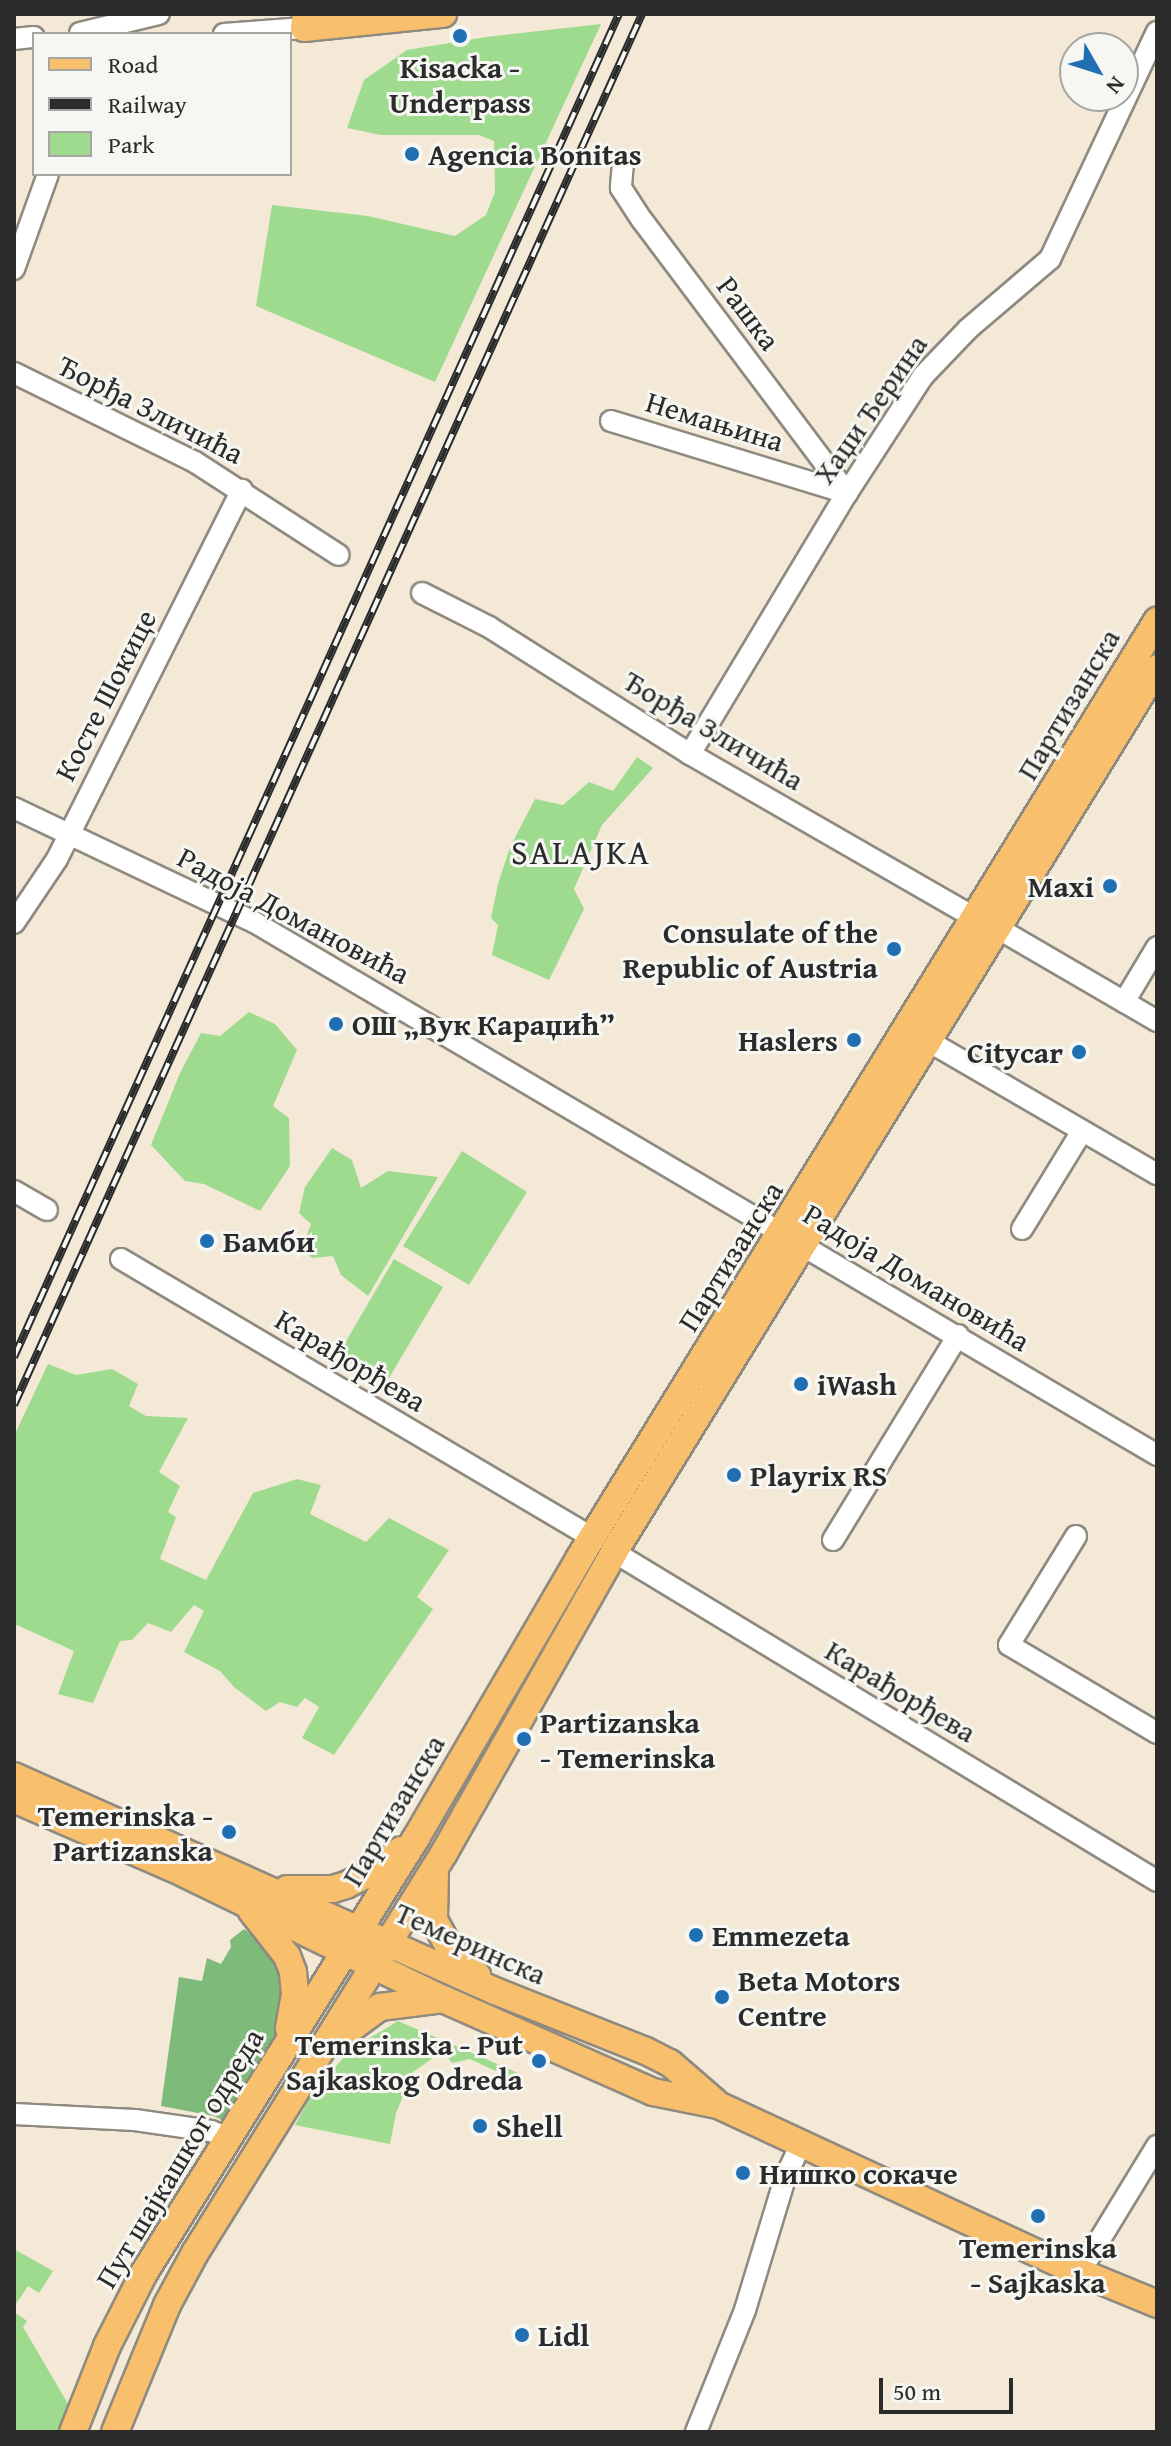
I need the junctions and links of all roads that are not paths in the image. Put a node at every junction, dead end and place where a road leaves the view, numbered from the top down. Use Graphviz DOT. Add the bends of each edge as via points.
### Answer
graph roads {
  1 [pos="159,14"];
  2 [pos="443,14"];
  3 [pos="335,20"];
  4 [pos="305,21"];
  5 [pos="88,32"];
  6 [pos="236,32"];
  7 [pos="1157,32"];
  8 [pos="623,163"];
  9 [pos="47,176"];
  10 [pos="14,269"];
  11 [pos="14,373"];
  12 [pos="611,421"];
  13 [pos="242,490"];
  14 [pos="847,493"];
  15 [pos="339,555"];
  16 [pos="422,593"];
  17 [pos="1157,621"];
  18 [pos="1157,668"];
  19 [pos="690,754"];
  20 [pos="14,808"];
  21 [pos="70,833"];
  22 [pos="975,918"];
  23 [pos="14,923"];
  24 [pos="999,929"];
  25 [pos="1157,947"];
  26 [pos="1124,1002"];
  27 [pos="1157,1021"];
  28 [pos="930,1042"];
  29 [pos="1082,1131"];
  30 [pos="1157,1174"];
  31 [pos="14,1191"];
  32 [pos="47,1210"];
  33 [pos="1022,1229"];
  34 [pos="793,1239"];
  35 [pos="121,1259"];
  36 [pos="958,1335"];
  37 [pos="1157,1455"];
  38 [pos="1076,1536"];
  39 [pos="833,1540"];
  40 [pos="604,1545"];
  41 [pos="1157,1733"];
  42 [pos="14,1776"];
  43 [pos="14,1799"];
  44 [pos="416,1838"];
  45 [pos="436,1865"];
  46 [pos="1157,1881"];
  47 [pos="273,1888"];
  48 [pos="246,1904"];
  49 [pos="359,1927"];
  50 [pos="387,1942"];
  51 [pos="345,1950"];
  52 [pos="372,1965"];
  53 [pos="495,1991"];
  54 [pos="443,1999"];
  55 [pos="283,2047"];
  56 [pos="309,2065"];
  57 [pos="718,2105"];
  58 [pos="14,2114"];
  59 [pos="228,2138"];
  60 [pos="802,2142"];
  61 [pos="1157,2146"];
  62 [pos="1080,2272"];
  63 [pos="1157,2304"];
  64 [pos="73,2432"];
  65 [pos="115,2432"];
  66 [pos="696,2432"];
  1 -- 5 [label="street"];
  2 -- 3 [label="main road"];
  3 -- 4 [label="main road"];
  4 -- 6 [label="street"];
  7 -- 14 [label="street, Хаџи Ђерина" via="1050,259 940,355"];
  8 -- 14 [label="street, Рашка" via="621,188 642,220"];
  9 -- 10 [label="street"];
  11 -- 13 [label="street, Ђорђа Зличића"];
  12 -- 14 [label="street, Немањина"];
  13 -- 15 [label="street, Ђорђа Зличића"];
  13 -- 21 [label="street, Косте Шокице"];
  14 -- 19 [label="street, Хаџи Ђерина"];
  16 -- 19 [label="street, Ђорђа Зличића" via="489,627"];
  17 -- 22 [label="main road, Партизанска"];
  18 -- 24 [label="main road, Партизанска"];
  19 -- 22 [label="street, Ђорђа Зличића"];
  20 -- 21 [label="street, Радоја Домановића"];
  21 -- 23 [label="street, Косте Шокице"];
  21 -- 34 [label="street, Радоја Домановића" via="254,922"];
  22 -- 34 [label="main road, Партизанска"];
  24 -- 26 [label="street"];
  24 -- 28 [label="main road, Партизанска"];
  25 -- 26 [label="street"];
  26 -- 27 [label="street"];
  28 -- 29 [label="street"];
  28 -- 34 [label="main road, Партизанска"];
  29 -- 30 [label="street"];
  29 -- 33 [label="street"];
  31 -- 32 [label="street"];
  34 -- 36 [label="street, Радоја Домановића"];
  34 -- 40 [label="main road, Партизанска"];
  35 -- 40 [label="street, Карађорђева"];
  36 -- 37 [label="street, Радоја Домановића"];
  36 -- 39 [label="street"];
  38 -- 41 [label="street" via="1009,1645"];
  40 -- 44 [label="main road, Партизанска"];
  40 -- 45 [label="main road, Партизанска" via="503,1752"];
  40 -- 46 [label="street, Карађорђева"];
  42 -- 47 [label="main road, Темеринска"];
  43 -- 48 [label="main road, Темеринска"];
  44 -- 47 [label="main road" via="346,1885"];
  44 -- 49 [label="main road, Партизанска"];
  45 -- 50 [label="main road, Партизанска"];
  45 -- 53 [label="main road" via="434,1920 460,1961"];
  47 -- 49 [label="main road, Темеринска"];
  48 -- 51 [label="main road, Темеринска"];
  48 -- 55 [label="main road" via="287,1956 293,1972 292,2021"];
  49 -- 50 [label="main road, Темеринска"];
  49 -- 51 [label="main road, Пут шајкашког одреда"];
  50 -- 52 [label="main road, Пут шајкашког одреда"];
  50 -- 53 [label="main road, Темеринска"];
  51 -- 52 [label="main road, Темеринска"];
  51 -- 55 [label="main road, Пут шајкашког одреда"];
  52 -- 54 [label="main road, Темеринска"];
  52 -- 56 [label="main road, Пут шајкашког одреда"];
  53 -- 57 [label="main road, Темеринска" via="670,2063"];
  54 -- 56 [label="main road" via="380,2007"];
  54 -- 57 [label="main road, Темеринска" via="653,2092"];
  55 -- 59 [label="main road, Пут шајкашког одреда"];
  56 -- 65 [label="main road, Пут шајкашког одреда" via="195,2253"];
  57 -- 60 [label="main road, Темеринска"];
  58 -- 59 [label="street" via="135,2120"];
  59 -- 64 [label="main road, Пут шајкашког одреда" via="127,2304"];
  60 -- 62 [label="main road, Темеринска"];
  60 -- 66 [label="street" via="785,2178 745,2310"];
  61 -- 62 [label="street"];
  62 -- 63 [label="main road, Темеринска"];
}
